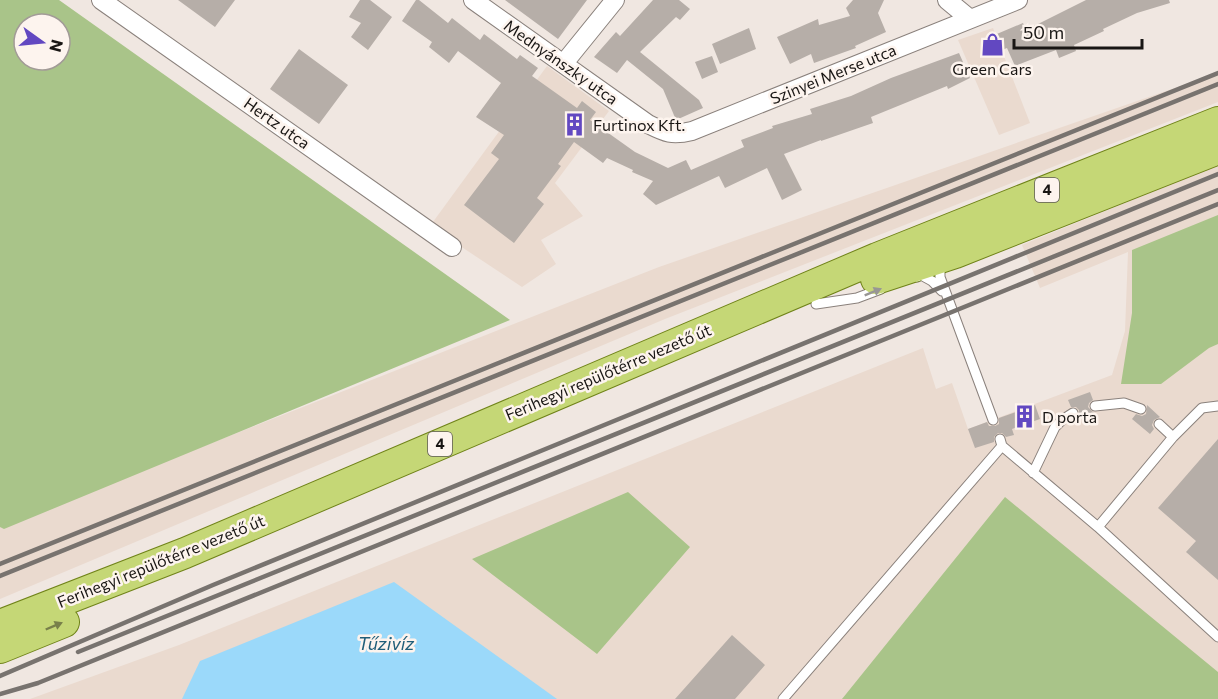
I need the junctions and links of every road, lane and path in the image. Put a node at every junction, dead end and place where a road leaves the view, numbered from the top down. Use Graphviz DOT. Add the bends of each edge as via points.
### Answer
graph roads {
  1 [pos="101,0"];
  2 [pos="473,0"];
  3 [pos="615,0"];
  4 [pos="947,0"];
  5 [pos="1017,0"];
  6 [pos="970,19"];
  7 [pos="564,63"];
  8 [pos="648,124"];
  9 [pos="1218,129"];
  10 [pos="1213,137"];
  11 [pos="452,247"];
  12 [pos="877,258"];
  13 [pos="937,261"];
  14 [pos="948,297"];
  15 [pos="816,304"];
  16 [pos="1095,406"];
  17 [pos="1218,406"];
  18 [pos="1141,409"];
  19 [pos="1073,413"];
  20 [pos="993,420"];
  21 [pos="1159,424"];
  22 [pos="1173,437"];
  23 [pos="1033,473"];
  24 [pos="1098,527"];
  25 [pos="13,620"];
  26 [pos="0,630"];
  27 [pos="1218,637"];
  28 [pos="0,648"];
  29 [pos="783,699"];
  1 -- 11 [label="street, Hertz utca"];
  2 -- 7 [label="street, Mednyánszky utca"];
  3 -- 7 [label="street"];
  4 -- 6 [label="street"];
  5 -- 6 [label="street, Szinyei Merse utca"];
  6 -- 8 [label="street, Szinyei Merse utca" via="692,132 677,135"];
  7 -- 8 [label="street, Mednyánszky utca"];
  9 -- 10 [label="lane"];
  10 -- 12 [label="main road, Ferihegyi repülőtérre vezető út / 4"];
  10 -- 13 [label="main road, Ferihegyi repülőtérre vezető út / 4"];
  12 -- 13 [label="lane"];
  12 -- 25 [label="main road, Ferihegyi repülőtérre vezető út / 4" via="185,553"];
  13 -- 14 [label="lane"];
  13 -- 15 [label="main road, Ferihegyi repülőtérre vezető út / 4" via="884,276"];
  15 -- 14 [label="lane, one-way" via="857,298 921,275"];
  14 -- 20 [label="lane"];
  28 -- 15 [label="main road, Ferihegyi repülőtérre vezető út / 4, one-way"];
  16 -- 18 [label="lane" via="1124,403"];
  17 -- 22 [label="lane" via="1202,408"];
  19 -- 23 [label="lane" via="1055,427"];
  21 -- 22 [label="lane"];
  22 -- 24 [label="lane"];
  23 -- 24 [label="lane"];
  23 -- 29 [label="lane" via="1001,443"];
  24 -- 27 [label="lane"];
  25 -- 26 [label="lane"];
}
